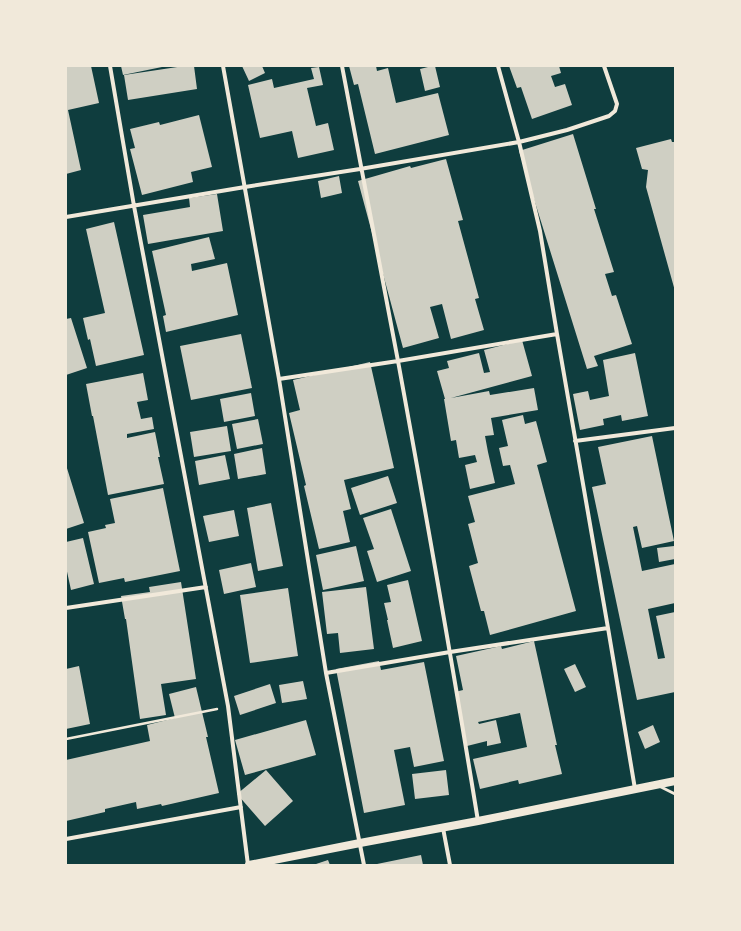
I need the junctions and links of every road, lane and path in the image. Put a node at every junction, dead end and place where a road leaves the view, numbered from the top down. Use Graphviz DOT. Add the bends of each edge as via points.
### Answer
graph roads {
  1 [pos="110,66"];
  2 [pos="223,66"];
  3 [pos="342,66"];
  4 [pos="498,66"];
  5 [pos="604,66"];
  6 [pos="518,142"];
  7 [pos="360,169"];
  8 [pos="245,187"];
  9 [pos="134,206"];
  10 [pos="66,218"];
  11 [pos="557,334"];
  12 [pos="398,361"];
  13 [pos="279,378"];
  14 [pos="675,428"];
  15 [pos="576,441"];
  16 [pos="206,587"];
  17 [pos="66,608"];
  18 [pos="608,628"];
  19 [pos="450,652"];
  20 [pos="326,673"];
  21 [pos="228,706"];
  22 [pos="66,739"];
  23 [pos="675,781"];
  24 [pos="656,785"];
  25 [pos="635,789"];
  26 [pos="675,794"];
  27 [pos="241,807"];
  28 [pos="478,821"];
  29 [pos="443,828"];
  30 [pos="66,839"];
  31 [pos="360,842"];
  32 [pos="249,865"];
  33 [pos="364,865"];
  34 [pos="450,865"];
  1 -- 9 [label="street"];
  2 -- 8 [label="street"];
  3 -- 7 [label="street"];
  4 -- 6 [label="street"];
  5 -- 6 [label="street" via="617,104 609,116"];
  6 -- 7 [label="street"];
  6 -- 11 [label="street" via="540,231"];
  7 -- 8 [label="street"];
  7 -- 12 [label="street"];
  8 -- 9 [label="street"];
  8 -- 13 [label="street"];
  9 -- 10 [label="street"];
  9 -- 16 [label="street"];
  11 -- 12 [label="street"];
  11 -- 15 [label="street"];
  12 -- 13 [label="street"];
  12 -- 19 [label="street"];
  13 -- 20 [label="street"];
  14 -- 15 [label="street"];
  15 -- 18 [label="street"];
  16 -- 17 [label="street"];
  16 -- 21 [label="street"];
  18 -- 19 [label="street"];
  18 -- 25 [label="street"];
  19 -- 20 [label="street"];
  19 -- 28 [label="street"];
  20 -- 31 [label="street"];
  21 -- 22 [label="path"];
  21 -- 27 [label="street"];
  23 -- 24 [label="main road"];
  24 -- 25 [label="main road"];
  24 -- 26 [label="lane"];
  25 -- 28 [label="main road"];
  27 -- 30 [label="street"];
  27 -- 32 [label="street"];
  28 -- 29 [label="main road"];
  29 -- 31 [label="main road"];
  29 -- 34 [label="street"];
  31 -- 32 [label="main road"];
  31 -- 33 [label="street"];
}
